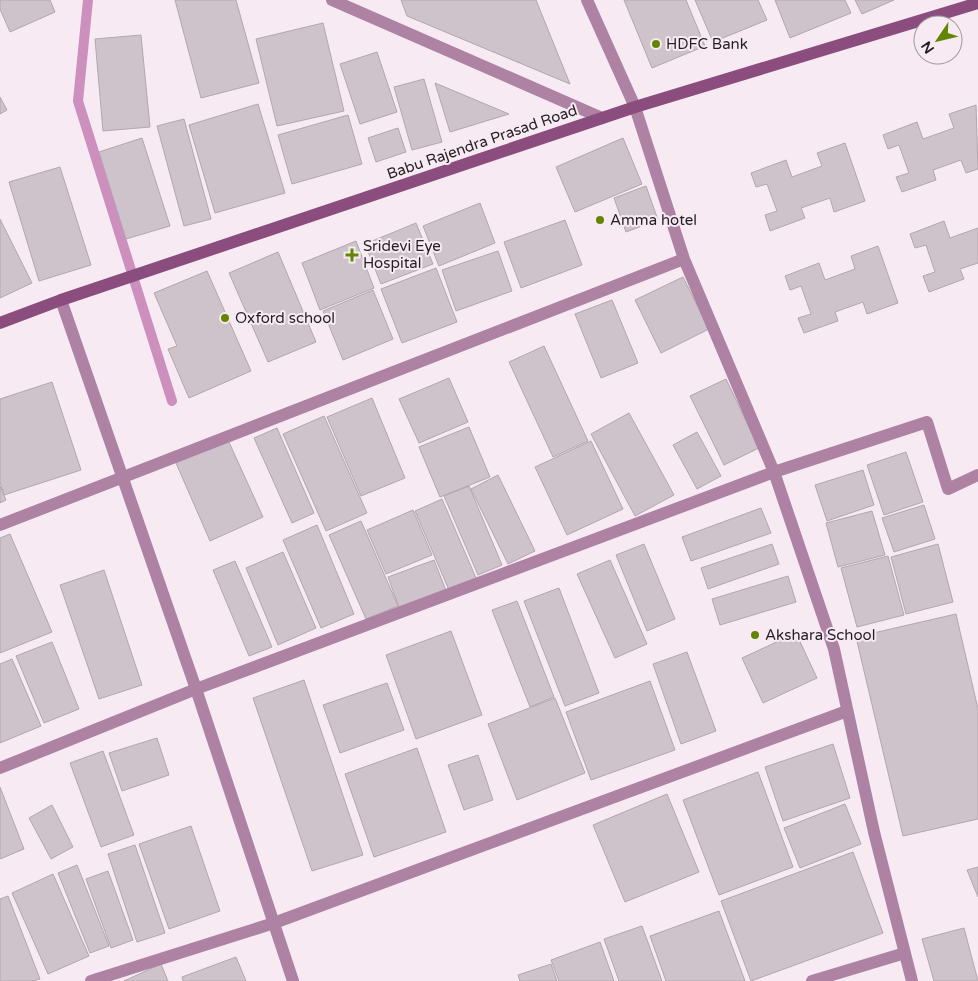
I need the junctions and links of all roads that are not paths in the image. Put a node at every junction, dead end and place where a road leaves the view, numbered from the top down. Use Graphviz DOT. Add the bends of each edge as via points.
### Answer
graph roads {
  1 [pos="332,0"];
  2 [pos="587,0"];
  3 [pos="978,3"];
  4 [pos="635,107"];
  5 [pos="602,118"];
  6 [pos="684,259"];
  7 [pos="61,300"];
  8 [pos="0,323"];
  9 [pos="774,472"];
  10 [pos="978,475"];
  11 [pos="122,479"];
  12 [pos="0,526"];
  13 [pos="196,689"];
  14 [pos="847,711"];
  15 [pos="0,768"];
  16 [pos="274,923"];
  17 [pos="905,954"];
  18 [pos="91,981"];
  19 [pos="293,981"];
  20 [pos="812,981"];
  21 [pos="912,981"];
  1 -- 5 [label="street"];
  2 -- 4 [label="street"];
  3 -- 4 [label="street, Babu Rajendra Prasad Road"];
  4 -- 5 [label="street, Babu Rajendra Prasad Road"];
  4 -- 6 [label="street"];
  5 -- 7 [label="street, Babu Rajendra Prasad Road"];
  6 -- 9 [label="street"];
  6 -- 11 [label="street"];
  7 -- 8 [label="street, Babu Rajendra Prasad Road"];
  7 -- 11 [label="street"];
  9 -- 10 [label="street" via="927,422 948,488"];
  9 -- 13 [label="street"];
  9 -- 14 [label="street" via="834,649"];
  11 -- 12 [label="street"];
  11 -- 13 [label="street"];
  13 -- 15 [label="street"];
  13 -- 16 [label="street"];
  14 -- 16 [label="street"];
  14 -- 17 [label="street"];
  16 -- 18 [label="street"];
  16 -- 19 [label="street"];
  17 -- 20 [label="street"];
  17 -- 21 [label="street"];
}
